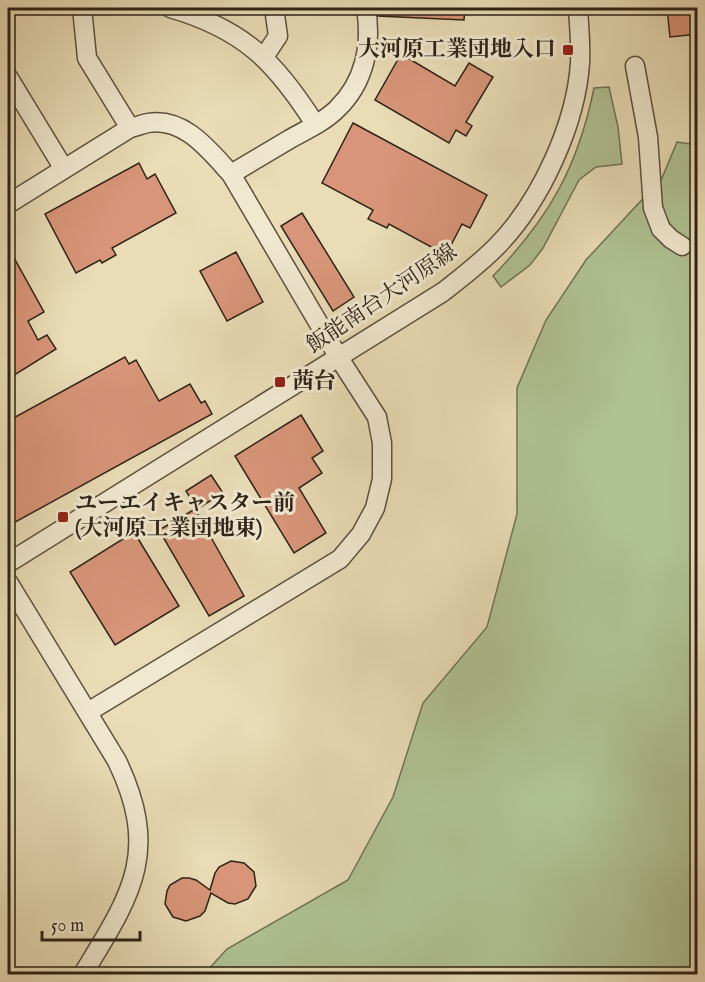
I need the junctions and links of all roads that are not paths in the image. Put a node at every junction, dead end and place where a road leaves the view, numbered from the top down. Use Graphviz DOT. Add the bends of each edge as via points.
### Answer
graph roads {
  1 [pos="82,8"];
  2 [pos="170,8"];
  3 [pos="274,8"];
  4 [pos="366,8"];
  5 [pos="578,8"];
  6 [pos="199,12"];
  7 [pos="264,57"];
  8 [pos="634,66"];
  9 [pos="8,77"];
  10 [pos="315,124"];
  11 [pos="130,128"];
  12 [pos="64,170"];
  13 [pos="231,174"];
  14 [pos="8,204"];
  15 [pos="682,246"];
  16 [pos="339,358"];
  17 [pos="8,563"];
  18 [pos="8,582"];
  19 [pos="88,712"];
  20 [pos="83,975"];
  1 -- 11 [label="street" via="87,58"];
  2 -- 6 [label="street"];
  3 -- 7 [label="street" via="278,36"];
  4 -- 10 [label="street" via="368,43 357,81 335,111"];
  5 -- 16 [label="street, 飯能南台大河原線" via="580,64 567,125 548,171 516,223 499,244 443,292"];
  6 -- 7 [label="street"];
  7 -- 10 [label="street" via="295,92"];
  8 -- 15 [label="street" via="648,136 653,208 661,229"];
  9 -- 12 [label="street"];
  10 -- 13 [label="street"];
  11 -- 12 [label="street"];
  11 -- 13 [label="street" via="149,123 170,124 189,132"];
  12 -- 14 [label="street"];
  13 -- 16 [label="street"];
  16 -- 17 [label="street, 飯能南台大河原線"];
  16 -- 19 [label="street" via="377,417 382,443 382,479 375,508 361,534 340,559"];
  18 -- 19 [label="street"];
  19 -- 20 [label="street" via="128,783 136,809 139,843 126,902"];
}
